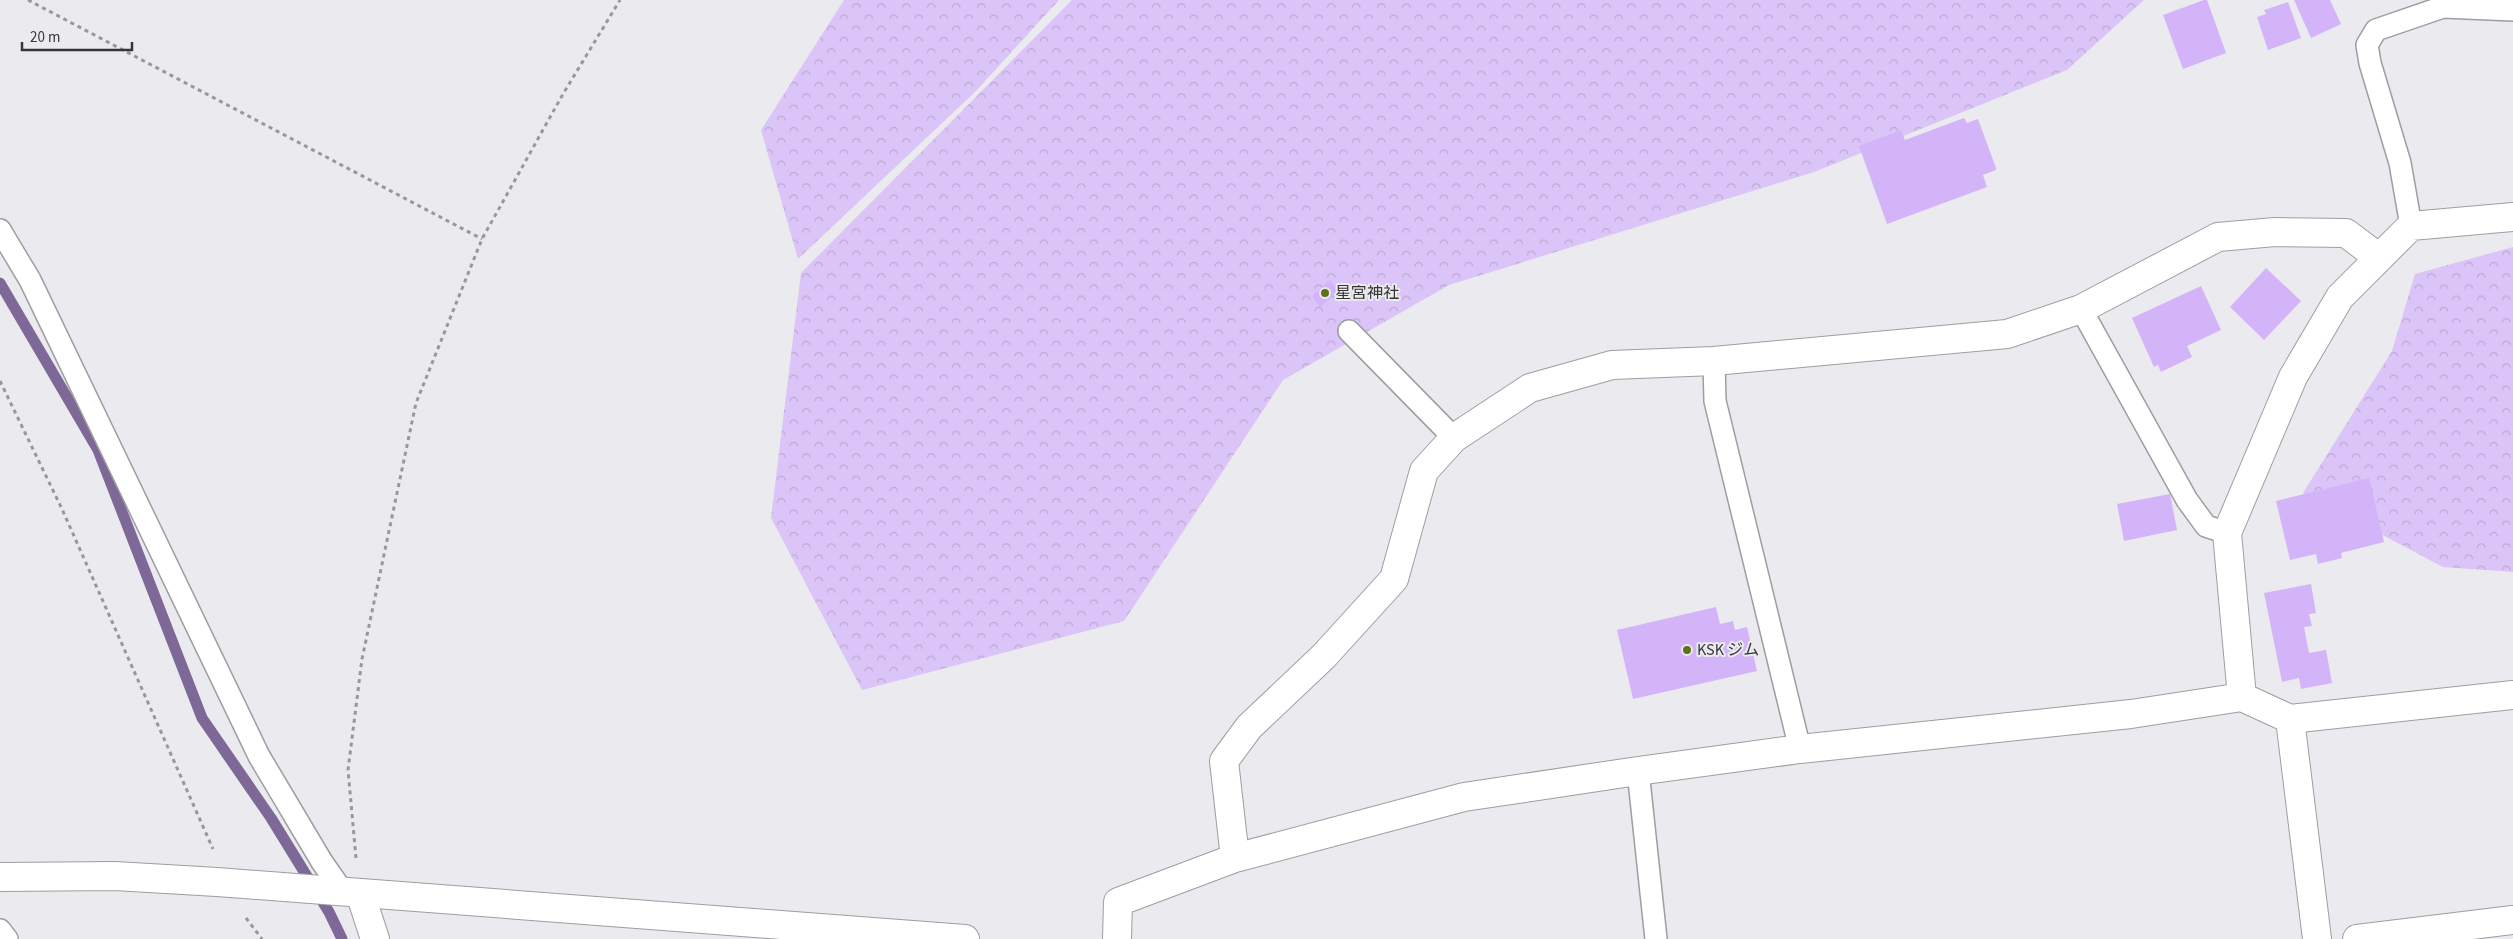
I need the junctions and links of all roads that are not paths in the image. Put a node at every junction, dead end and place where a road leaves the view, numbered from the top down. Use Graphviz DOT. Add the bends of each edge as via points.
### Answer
graph roads {
  1 [pos="2513,10"];
  2 [pos="2513,217"];
  3 [pos="2411,226"];
  4 [pos="0,230"];
  5 [pos="2379,258"];
  6 [pos="2081,309"];
  7 [pos="1350,331"];
  8 [pos="1714,361"];
  9 [pos="1454,438"];
  10 [pos="2227,533"];
  11 [pos="2513,695"];
  12 [pos="2242,697"];
  13 [pos="2290,719"];
  14 [pos="1800,748"];
  15 [pos="1638,771"];
  16 [pos="1235,858"];
  17 [pos="0,877"];
  18 [pos="351,892"];
  19 [pos="2513,920"];
  20 [pos="0,930"];
  21 [pos="842,935"];
  22 [pos="7,939"];
  23 [pos="375,939"];
  24 [pos="965,939"];
  25 [pos="1117,939"];
  26 [pos="1656,939"];
  27 [pos="2317,939"];
  28 [pos="2357,939"];
  1 -- 3 [label="lane" via="2443,7 2376,30 2367,45 2400,163"];
  2 -- 3 [label="street"];
  3 -- 5 [label="street"];
  4 -- 18 [label="lane" via="30,280 259,756 322,862"];
  5 -- 6 [label="street" via="2346,233 2275,232 2218,236"];
  5 -- 10 [label="street" via="2340,297 2293,377"];
  6 -- 8 [label="street" via="2007,334"];
  6 -- 10 [label="lane" via="2187,500 2206,526"];
  7 -- 9 [label="lane"];
  8 -- 9 [label="street" via="1612,365 1530,388"];
  8 -- 14 [label="lane" via="1714,402"];
  9 -- 16 [label="street" via="1424,472 1394,578 1324,656 1249,727 1224,761"];
  10 -- 12 [label="street"];
  11 -- 13 [label="street"];
  12 -- 13 [label="street"];
  12 -- 14 [label="street" via="2121,715"];
  13 -- 27 [label="street"];
  14 -- 15 [label="street"];
  15 -- 16 [label="street" via="1464,797"];
  15 -- 26 [label="lane"];
  16 -- 25 [label="street" via="1118,902"];
  17 -- 18 [label="street" via="115,876"];
  18 -- 21 [label="street"];
  18 -- 23 [label="street"];
  19 -- 28 [label="street"];
  20 -- 22 [label="lane"];
  21 -- 24 [label="street"];
}
